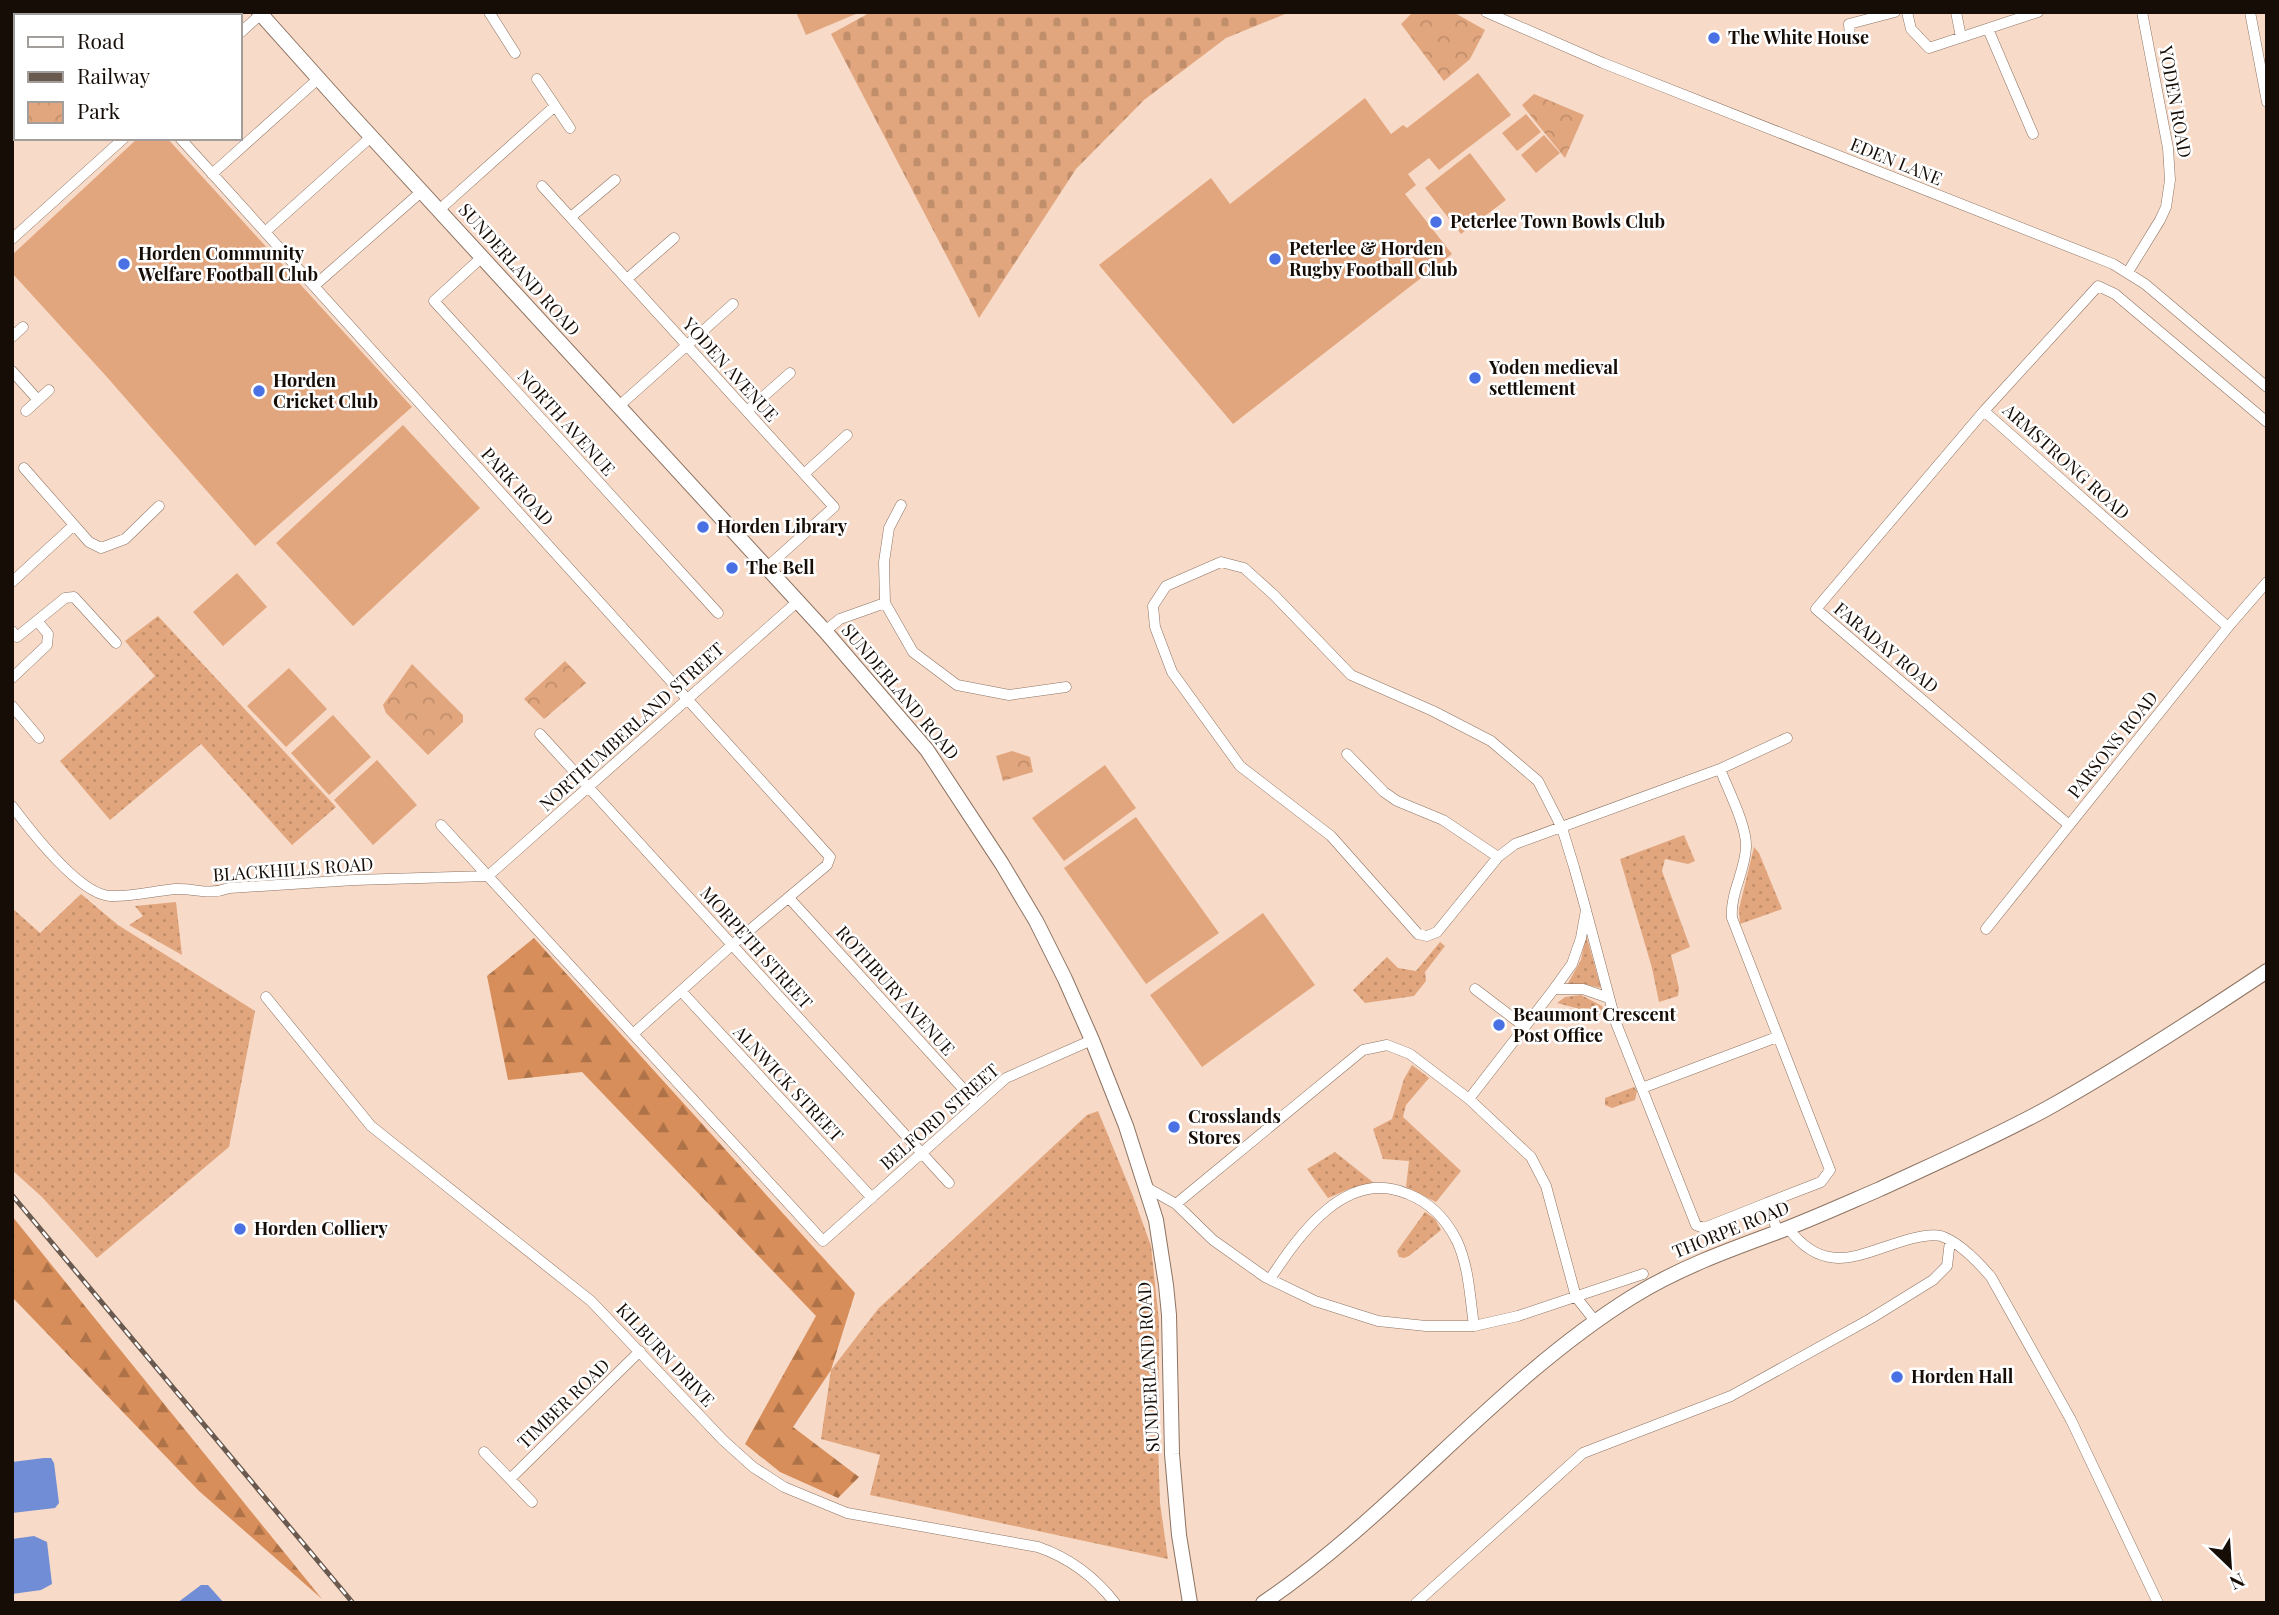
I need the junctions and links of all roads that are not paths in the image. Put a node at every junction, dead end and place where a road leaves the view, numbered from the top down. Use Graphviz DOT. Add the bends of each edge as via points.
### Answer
graph roads {
  1 [pos="489,12"];
  2 [pos="1486,12"];
  3 [pos="1895,12"];
  4 [pos="1907,12"];
  5 [pos="1956,12"];
  6 [pos="2038,12"];
  7 [pos="2142,12"];
  8 [pos="2249,12"];
  9 [pos="260,13"];
  10 [pos="1988,29"];
  11 [pos="242,31"];
  12 [pos="1850,36"];
  13 [pos="1961,37"];
  14 [pos="515,53"];
  15 [pos="2264,64"];
  16 [pos="318,79"];
  17 [pos="537,79"];
  18 [pos="2267,102"];
  19 [pos="555,106"];
  20 [pos="570,128"];
  21 [pos="2033,134"];
  22 [pos="372,136"];
  23 [pos="122,140"];
  24 [pos="182,140"];
  25 [pos="212,174"];
  26 [pos="615,180"];
  27 [pos="542,186"];
  28 [pos="421,192"];
  29 [pos="439,210"];
  30 [pos="571,218"];
  31 [pos="265,232"];
  32 [pos="674,238"];
  33 [pos="12,240"];
  34 [pos="481,258"];
  35 [pos="2128,272"];
  36 [pos="627,279"];
  37 [pos="314,286"];
  38 [pos="733,304"];
  39 [pos="23,327"];
  40 [pos="12,337"];
  41 [pos="686,344"];
  42 [pos="12,371"];
  43 [pos="790,373"];
  44 [pos="2267,387"];
  45 [pos="49,390"];
  46 [pos="38,400"];
  47 [pos="618,407"];
  48 [pos="26,411"];
  49 [pos="747,411"];
  50 [pos="1984,411"];
  51 [pos="2267,422"];
  52 [pos="847,435"];
  53 [pos="24,468"];
  54 [pos="804,474"];
  55 [pos="901,505"];
  56 [pos="159,506"];
  57 [pos="74,525"];
  58 [pos="766,568"];
  59 [pos="12,582"];
  60 [pos="2267,582"];
  61 [pos="797,602"];
  62 [pos="885,603"];
  63 [pos="718,613"];
  64 [pos="38,622"];
  65 [pos="2228,627"];
  66 [pos="12,631"];
  67 [pos="825,631"];
  68 [pos="116,643"];
  69 [pos="12,678"];
  70 [pos="1066,687"];
  71 [pos="688,698"];
  72 [pos="12,706"];
  73 [pos="540,734"];
  74 [pos="38,738"];
  75 [pos="1787,738"];
  76 [pos="1348,754"];
  77 [pos="1720,769"];
  78 [pos="589,787"];
  79 [pos="12,806"];
  80 [pos="441,825"];
  81 [pos="2069,825"];
  82 [pos="1562,828"];
  83 [pos="1497,857"];
  84 [pos="488,876"];
  85 [pos="789,898"];
  86 [pos="1586,910"];
  87 [pos="1986,929"];
  88 [pos="732,944"];
  89 [pos="2267,971"];
  90 [pos="1475,989"];
  91 [pos="1554,989"];
  92 [pos="681,991"];
  93 [pos="266,997"];
  94 [pos="1609,998"];
  95 [pos="1525,1027"];
  96 [pos="633,1034"];
  97 [pos="1777,1037"];
  98 [pos="1092,1040"];
  99 [pos="1642,1088"];
  100 [pos="1469,1099"];
  101 [pos="976,1104"];
  102 [pos="922,1153"];
  103 [pos="949,1183"];
  104 [pos="1146,1187"];
  105 [pos="872,1198"];
  106 [pos="1767,1203"];
  107 [pos="1176,1204"];
  108 [pos="1783,1230"];
  109 [pos="1950,1241"];
  110 [pos="1643,1274"];
  111 [pos="1270,1279"];
  112 [pos="1576,1297"];
  113 [pos="1595,1321"];
  114 [pos="1474,1326"];
  115 [pos="640,1352"];
  116 [pos="484,1451"];
  117 [pos="510,1479"];
  118 [pos="532,1502"];
  119 [pos="1115,1603"];
  120 [pos="1190,1603"];
  121 [pos="1263,1603"];
  122 [pos="1416,1603"];
  123 [pos="2158,1603"];
  1 -- 14 [label="street"];
  2 -- 35 [label="street, EDEN LANE"];
  3 -- 12 [label="street" via="1849,24"];
  4 -- 13 [label="street" via="1910,29 1929,48"];
  5 -- 13 [label="street"];
  6 -- 10 [label="street"];
  7 -- 35 [label="street, YODEN ROAD" via="2171,169 2166,206"];
  8 -- 15 [label="street"];
  9 -- 11 [label="street"];
  9 -- 16 [label="main road, SUNDERLAND ROAD"];
  10 -- 13 [label="street"];
  10 -- 21 [label="street"];
  15 -- 18 [label="street"];
  16 -- 22 [label="main road, SUNDERLAND ROAD"];
  16 -- 25 [label="street"];
  17 -- 19 [label="street"];
  19 -- 20 [label="street"];
  19 -- 29 [label="street"];
  22 -- 28 [label="main road, SUNDERLAND ROAD"];
  22 -- 31 [label="street"];
  23 -- 33 [label="street"];
  24 -- 25 [label="street, PARK ROAD"];
  25 -- 31 [label="street, PARK ROAD"];
  26 -- 30 [label="street"];
  27 -- 30 [label="street, YODEN AVENUE"];
  28 -- 29 [label="main road, SUNDERLAND ROAD"];
  28 -- 37 [label="street"];
  29 -- 34 [label="main road, SUNDERLAND ROAD"];
  30 -- 36 [label="street, YODEN AVENUE"];
  31 -- 37 [label="street, PARK ROAD"];
  32 -- 36 [label="street"];
  34 -- 47 [label="main road, SUNDERLAND ROAD"];
  34 -- 63 [label="street, NORTH AVENUE" via="434,301"];
  35 -- 44 [label="street, EDEN LANE"];
  36 -- 41 [label="street, YODEN AVENUE"];
  37 -- 71 [label="street, PARK ROAD"];
  38 -- 41 [label="street"];
  39 -- 40 [label="street"];
  41 -- 47 [label="street"];
  41 -- 49 [label="street, YODEN AVENUE"];
  42 -- 46 [label="street"];
  43 -- 49 [label="street"];
  45 -- 46 [label="street"];
  46 -- 48 [label="street"];
  47 -- 58 [label="main road, SUNDERLAND ROAD"];
  49 -- 54 [label="street, YODEN AVENUE"];
  50 -- 51 [label="street, ARMSTRONG ROAD" via="2098,286 2115,294"];
  50 -- 65 [label="street, ARMSTRONG ROAD"];
  50 -- 81 [label="street, FARADAY ROAD" via="1816,609"];
  52 -- 54 [label="street"];
  53 -- 57 [label="street"];
  54 -- 58 [label="street, YODEN AVENUE" via="834,507"];
  55 -- 62 [label="street" via="889,528"];
  56 -- 57 [label="street" via="125,539 101,548"];
  57 -- 59 [label="street"];
  58 -- 61 [label="main road, SUNDERLAND ROAD"];
  60 -- 65 [label="street, PARSONS ROAD"];
  61 -- 67 [label="main road, SUNDERLAND ROAD"];
  61 -- 71 [label="street, NORTHUMBERLAND STREET"];
  62 -- 67 [label="street" via="840,619"];
  62 -- 70 [label="street" via="913,652 957,685 1009,695"];
  64 -- 66 [label="street" via="18,637"];
  64 -- 68 [label="street" via="65,598 74,597"];
  64 -- 69 [label="street" via="48,634 47,645"];
  65 -- 81 [label="street, PARSONS ROAD"];
  67 -- 98 [label="main road, SUNDERLAND ROAD" via="927,750 963,803 1035,920"];
  71 -- 78 [label="street, NORTHUMBERLAND STREET"];
  71 -- 85 [label="street, PARK ROAD" via="830,857 827,865"];
  72 -- 74 [label="street"];
  73 -- 78 [label="street, MORPETH STREET"];
  75 -- 77 [label="street"];
  76 -- 83 [label="street" via="1397,801 1443,820"];
  77 -- 82 [label="street"];
  77 -- 97 [label="street" via="1746,836 1732,918"];
  78 -- 84 [label="street, NORTHUMBERLAND STREET"];
  78 -- 88 [label="street, MORPETH STREET"];
  79 -- 84 [label="street, BLACKHILLS ROAD" via="41,845 91,890 108,896"];
  80 -- 84 [label="street"];
  81 -- 87 [label="street, PARSONS ROAD"];
  82 -- 83 [label="street" via="1515,844"];
  82 -- 83 [label="street" via="1538,781 1491,741 1351,676 1244,568 1221,562 1166,586 1153,606 1155,627 1172,672 1240,766 1331,836 1418,934 1437,932"];
  82 -- 86 [label="street"];
  84 -- 96 [label="street"];
  85 -- 88 [label="street"];
  85 -- 101 [label="street, ROTHBURY AVENUE"];
  86 -- 91 [label="street" via="1572,964"];
  86 -- 94 [label="street"];
  88 -- 92 [label="street"];
  88 -- 102 [label="street, MORPETH STREET"];
  89 -- 108 [label="main road, THORPE ROAD" via="2178,1031 2048,1107 1965,1150"];
  90 -- 95 [label="street"];
  91 -- 94 [label="street" via="1583,989"];
  91 -- 95 [label="street"];
  92 -- 96 [label="street"];
  92 -- 105 [label="street, ALNWICK STREET"];
  93 -- 115 [label="street, KILBURN DRIVE" via="371,1126 590,1301"];
  94 -- 99 [label="street"];
  95 -- 100 [label="street"];
  96 -- 105 [label="street, BELFORD STREET" via="823,1241"];
  97 -- 99 [label="street"];
  97 -- 106 [label="street" via="1830,1170 1821,1182"];
  98 -- 101 [label="street, BELFORD STREET" via="1006,1078"];
  98 -- 104 [label="main road, SUNDERLAND ROAD"];
  99 -- 106 [label="street" via="1696,1225 1704,1227"];
  100 -- 107 [label="street" via="1410,1054 1387,1045 1363,1050"];
  100 -- 112 [label="street" via="1531,1157 1546,1186"];
  101 -- 102 [label="street, BELFORD STREET"];
  102 -- 103 [label="street, MORPETH STREET"];
  102 -- 105 [label="street, BELFORD STREET"];
  104 -- 107 [label="street"];
  104 -- 120 [label="main road, SUNDERLAND ROAD" via="1156,1220 1170,1315 1172,1454"];
  106 -- 108 [label="street"];
  107 -- 111 [label="street" via="1213,1240"];
  108 -- 109 [label="street" via="1804,1247 1841,1259 1922,1236 1939,1235"];
  108 -- 113 [label="main road, THORPE ROAD" via="1672,1274"];
  109 -- 122 [label="street" via="1947,1266 1933,1280 1870,1319 1731,1396 1583,1453"];
  109 -- 123 [label="street" via="1991,1277 2071,1420"];
  110 -- 112 [label="street"];
  111 -- 114 [label="street" via="1315,1301 1378,1321"];
  111 -- 114 [label="street" via="1310,1224 1336,1202 1363,1189 1396,1189 1422,1199 1442,1216 1457,1242"];
  112 -- 113 [label="street"];
  112 -- 114 [label="street"];
  113 -- 121 [label="main road, THORPE ROAD" via="1339,1547"];
  115 -- 117 [label="street, TIMBER ROAD"];
  115 -- 119 [label="street, KILBURN DRIVE" via="723,1440 784,1487 847,1513 1059,1554 1096,1581"];
  116 -- 117 [label="street"];
  117 -- 118 [label="street"];
}
